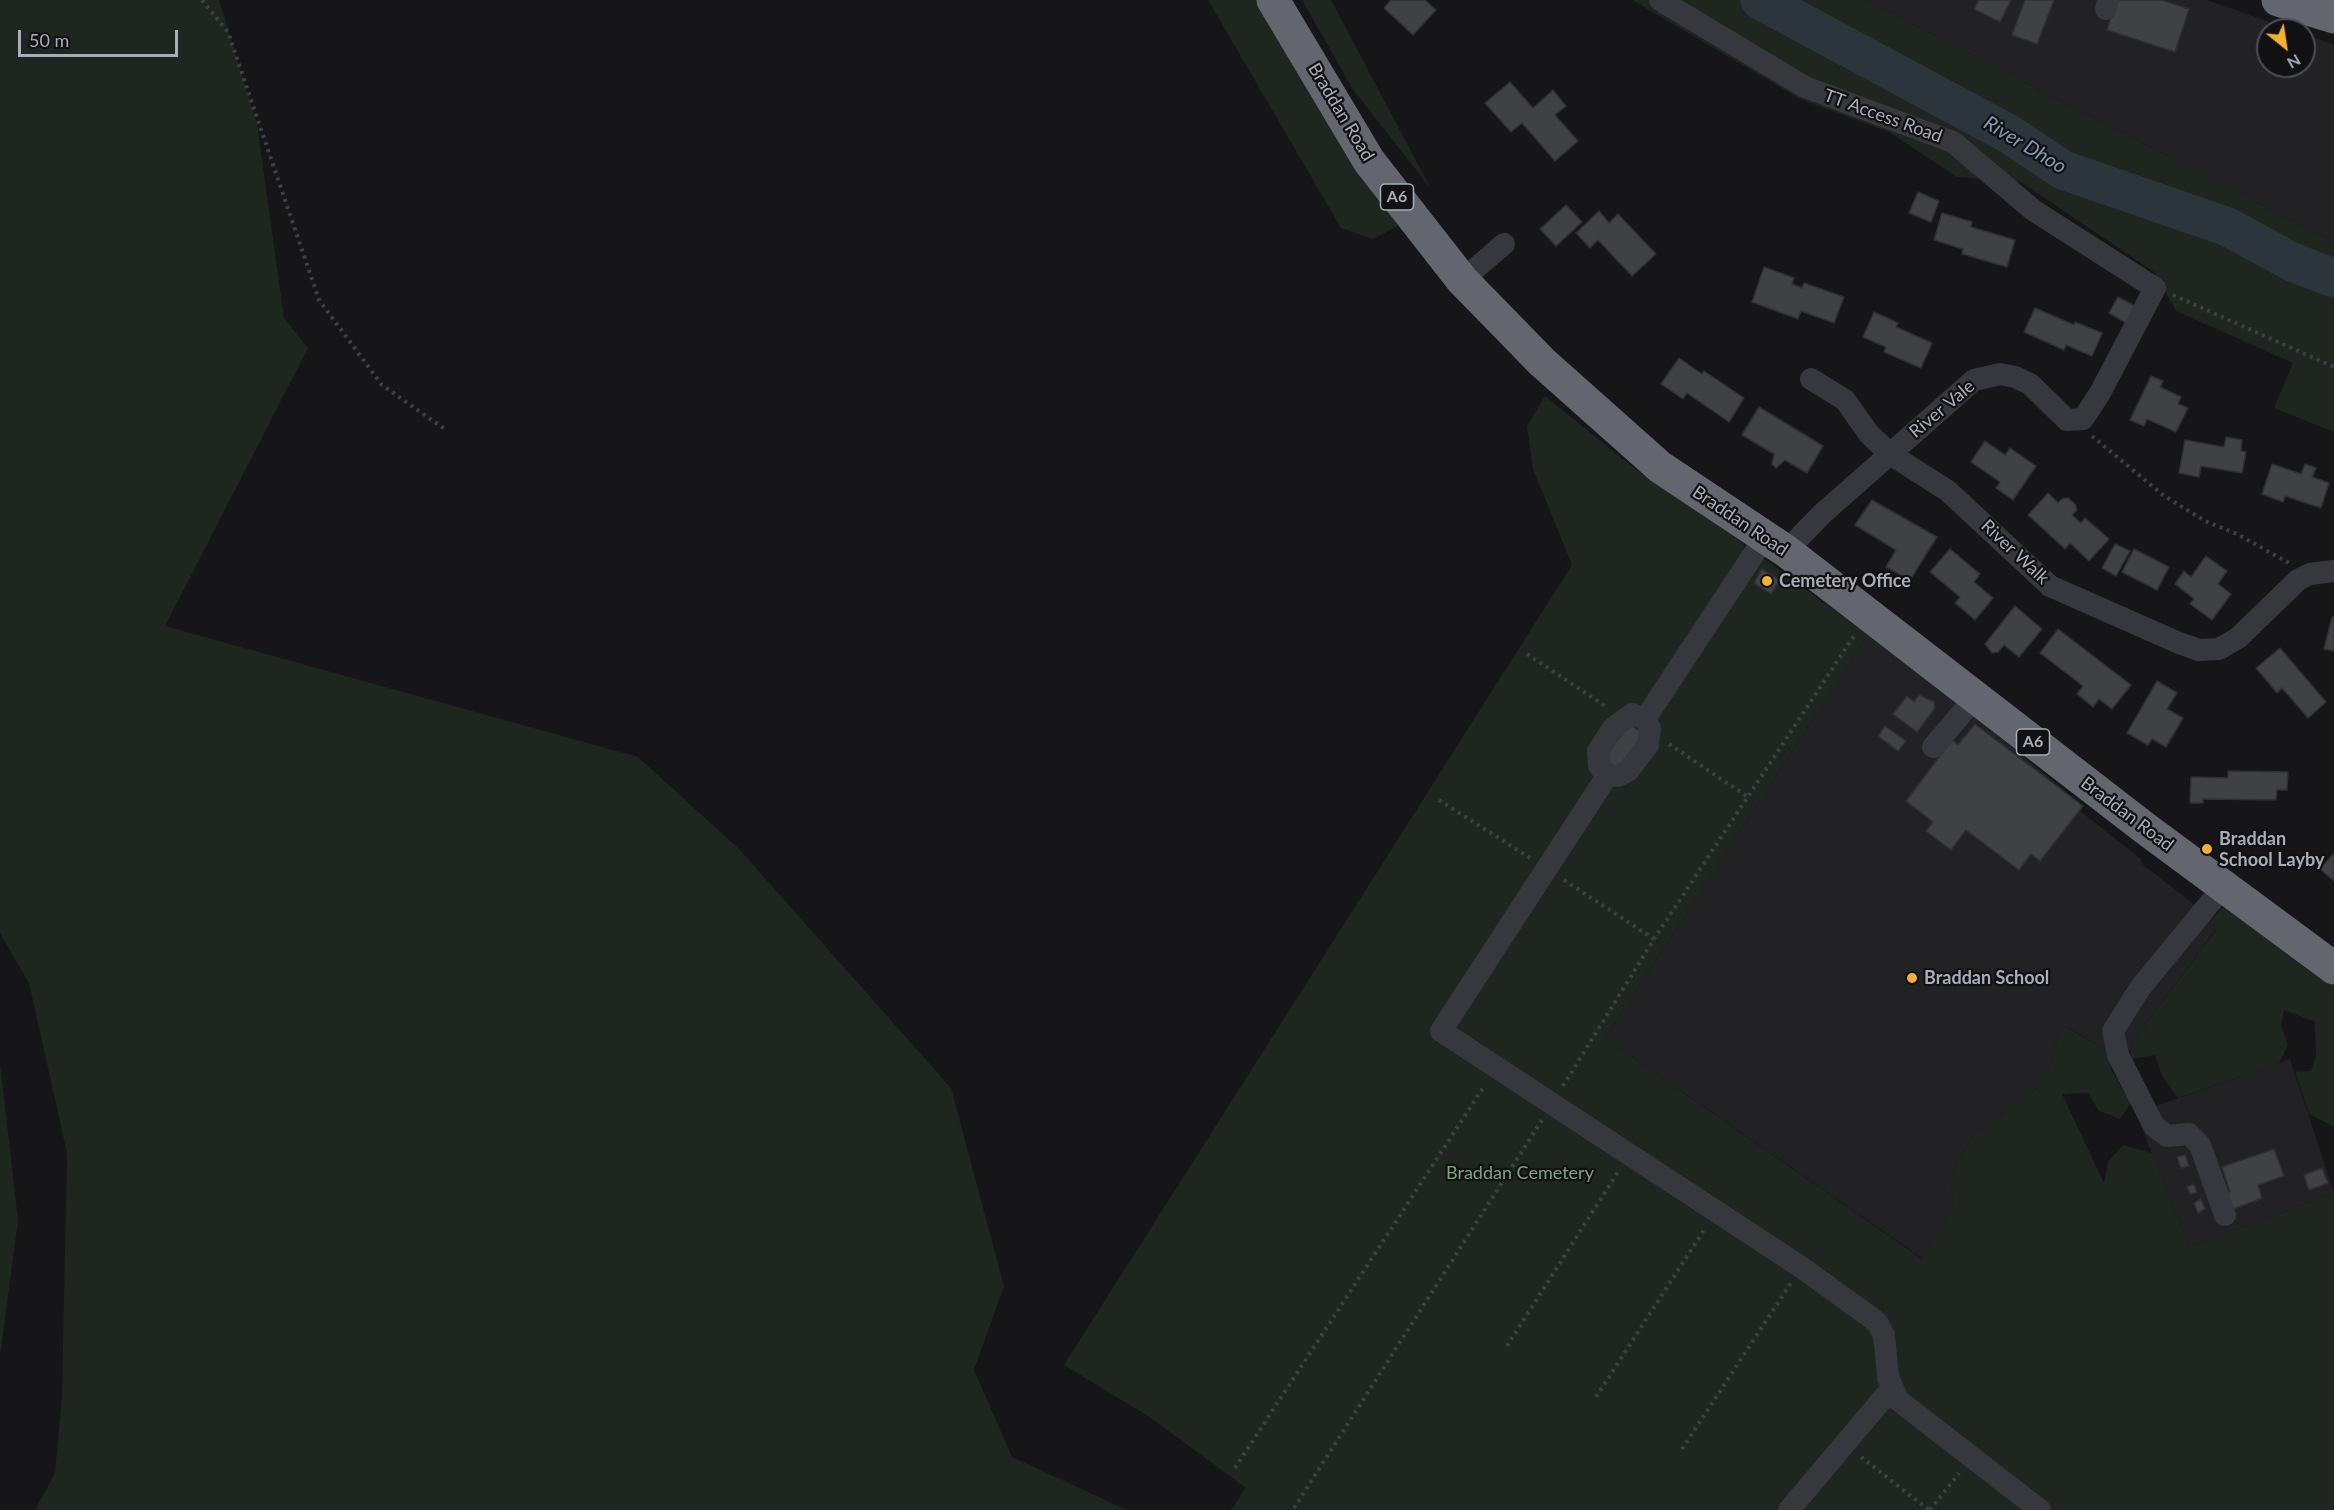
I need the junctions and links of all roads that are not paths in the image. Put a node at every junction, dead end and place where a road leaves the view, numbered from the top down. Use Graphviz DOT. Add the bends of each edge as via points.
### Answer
graph roads {
  1 [pos="1273,0"];
  2 [pos="1660,0"];
  3 [pos="2278,0"];
  4 [pos="2334,17"];
  5 [pos="1504,244"];
  6 [pos="1462,280"];
  7 [pos="1811,379"];
  8 [pos="2083,419"];
  9 [pos="1890,454"];
  10 [pos="1775,544"];
  11 [pos="2334,572"];
  12 [pos="1975,698"];
  13 [pos="1640,723"];
  14 [pos="1933,747"];
  15 [pos="1606,776"];
  16 [pos="2224,886"];
  17 [pos="2334,968"];
  18 [pos="2225,1215"];
  19 [pos="1892,1389"];
  20 [pos="1789,1510"];
  21 [pos="2040,1510"];
  1 -- 6 [label="highway, Braddan Road / A6" via="1369,161"];
  2 -- 8 [label="street, TT Access Road" via="1804,87 1953,142 2033,210 2155,288"];
  3 -- 4 [label="highway"];
  5 -- 6 [label="street"];
  6 -- 10 [label="highway, Braddan Road / A6" via="1542,362 1660,467"];
  7 -- 9 [label="street, River Walk" via="1845,400 1869,434"];
  8 -- 9 [label="street, River Vale" via="2067,420 2030,384 2015,377 1986,376 1974,381"];
  9 -- 10 [label="street, River Vale" via="1822,514"];
  9 -- 11 [label="street, River Walk" via="1948,491 2050,586 2135,626 2199,650 2219,649 2238,638 2301,572"];
  10 -- 12 [label="highway, Braddan Road / A6"];
  10 -- 13 [label="street, River Vale"];
  12 -- 14 [label="street"];
  12 -- 16 [label="highway, Braddan Road / A6"];
  13 -- 15 [label="street" via="1648,745 1628,771"];
  13 -- 15 [label="street" via="1613,728 1598,751 1599,766"];
  15 -- 19 [label="street" via="1442,1031 1801,1267 1876,1322 1884,1335"];
  16 -- 17 [label="highway, Braddan Road / A6"];
  16 -- 18 [label="street" via="2140,988 2113,1030 2118,1054 2154,1126 2167,1136 2189,1134 2200,1144"];
  19 -- 20 [label="street"];
  19 -- 21 [label="street" via="1898,1400"];
}
